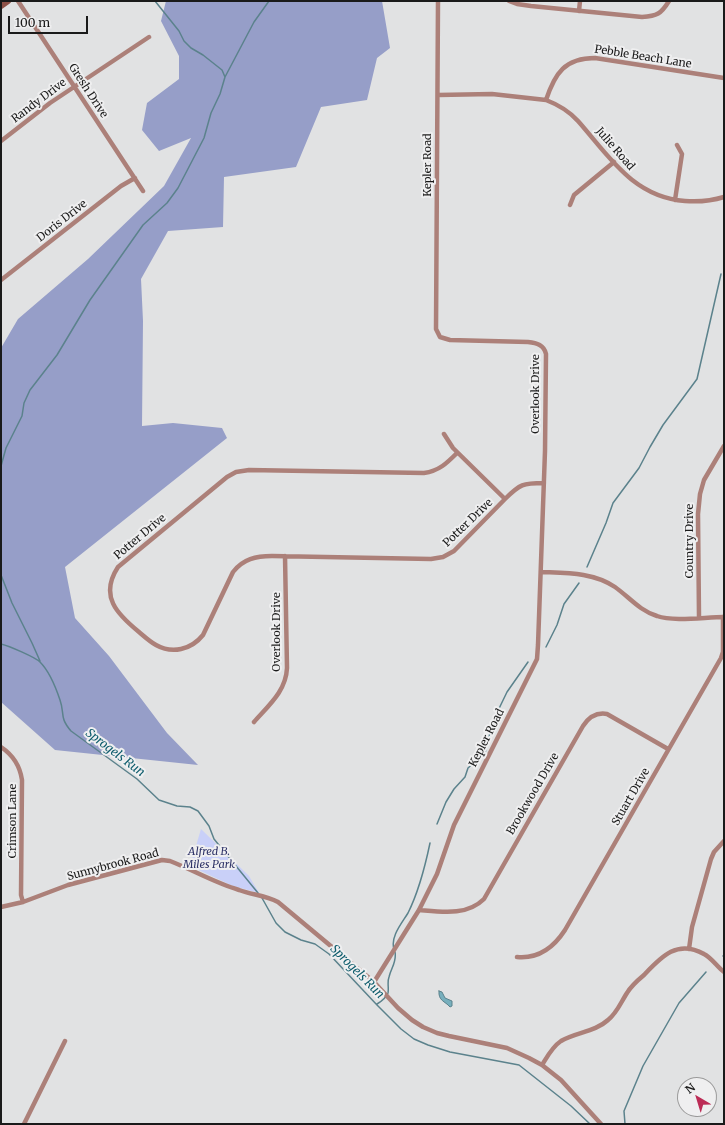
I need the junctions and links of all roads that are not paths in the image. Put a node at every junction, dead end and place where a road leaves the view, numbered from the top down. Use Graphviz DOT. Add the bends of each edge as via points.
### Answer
graph roads {
  1 [pos="8,1"];
  2 [pos="18,1"];
  3 [pos="438,1"];
  4 [pos="509,1"];
  5 [pos="580,1"];
  6 [pos="669,1"];
  7 [pos="1,6"];
  8 [pos="579,11"];
  9 [pos="149,37"];
  10 [pos="724,78"];
  11 [pos="75,86"];
  12 [pos="438,95"];
  13 [pos="546,100"];
  14 [pos="1,142"];
  15 [pos="677,145"];
  16 [pos="614,162"];
  17 [pos="135,178"];
  18 [pos="143,191"];
  19 [pos="724,197"];
  20 [pos="675,200"];
  21 [pos="570,205"];
  22 [pos="1,280"];
  23 [pos="436,329"];
  24 [pos="444,434"];
  25 [pos="724,446"];
  26 [pos="457,453"];
  27 [pos="544,483"];
  28 [pos="505,499"];
  29 [pos="285,556"];
  30 [pos="541,572"];
  31 [pos="699,617"];
  32 [pos="724,617"];
  33 [pos="254,722"];
  34 [pos="1,747"];
  35 [pos="668,749"];
  36 [pos="724,841"];
  37 [pos="23,902"];
  38 [pos="1,906"];
  39 [pos="419,910"];
  40 [pos="690,949"];
  41 [pos="517,957"];
  42 [pos="724,972"];
  43 [pos="374,982"];
  44 [pos="65,1041"];
  45 [pos="542,1065"];
  46 [pos="24,1124"];
  47 [pos="601,1124"];
  1 -- 7 [label="street"];
  2 -- 11 [label="street, Gresh Drive"];
  3 -- 12 [label="street, Kepler Road"];
  4 -- 8 [label="street" via="522,5"];
  5 -- 8 [label="street"];
  6 -- 8 [label="street" via="663,10 654,16"];
  9 -- 11 [label="street, Randy Drive"];
  10 -- 13 [label="street, Pebble Beach Lane" via="585,58 574,61 560,71"];
  11 -- 14 [label="street, Randy Drive"];
  11 -- 17 [label="street, Gresh Drive"];
  12 -- 13 [label="street" via="492,94"];
  12 -- 23 [label="street, Kepler Road"];
  13 -- 16 [label="street, Julie Road" via="571,113"];
  15 -- 20 [label="street" via="682,154"];
  16 -- 20 [label="street, Julie Road" via="625,176 643,189"];
  16 -- 21 [label="street" via="574,195"];
  17 -- 18 [label="street, Gresh Drive"];
  17 -- 22 [label="street, Doris Drive" via="121,186"];
  19 -- 20 [label="street, Julie Road" via="705,201"];
  23 -- 27 [label="street, Overlook Drive" via="440,337 450,340 528,342 540,345 544,349 547,374"];
  24 -- 26 [label="street"];
  25 -- 31 [label="street, Country Drive" via="704,480 700,494"];
  26 -- 28 [label="street"];
  26 -- 29 [label="street, Potter Drive" via="439,469 424,473 249,470 236,472 122,564 113,575 110,597 121,616 153,643 165,649 183,648 195,643 204,633 237,567 255,557"];
  27 -- 28 [label="street, Potter Drive" via="520,486"];
  27 -- 30 [label="street, Kepler Road"];
  28 -- 29 [label="street, Potter Drive" via="461,545 443,557"];
  29 -- 33 [label="street, Overlook Drive" via="285,680 280,692"];
  30 -- 31 [label="street" via="573,573 598,579 658,616"];
  30 -- 39 [label="street, Kepler Road" via="537,659 454,825 436,874"];
  31 -- 32 [label="street"];
  32 -- 35 [label="street, Stuart Drive" via="722,656"];
  34 -- 37 [label="street, Crimson Lane" via="13,758 22,780"];
  35 -- 39 [label="street, Brookwood Drive" via="607,714 591,716 585,722 484,899 466,910"];
  35 -- 41 [label="street, Stuart Drive" via="558,940 539,954 525,958"];
  36 -- 40 [label="street" via="714,852 709,865 692,927"];
  37 -- 38 [label="street, Sunnybrook Road"];
  37 -- 43 [label="street, Sunnybrook Road" via="68,885 164,860 222,884 267,897 283,906"];
  39 -- 43 [label="street, Kepler Road"];
  40 -- 42 [label="street" via="706,955"];
  40 -- 45 [label="street" via="679,949 666,954 630,988 611,1018 599,1026 560,1042"];
  43 -- 45 [label="street, Sunnybrook Road" via="405,1015 430,1030 515,1050"];
  44 -- 46 [label="street"];
  45 -- 47 [label="street, Sunnybrook Road" via="561,1080"];
}
